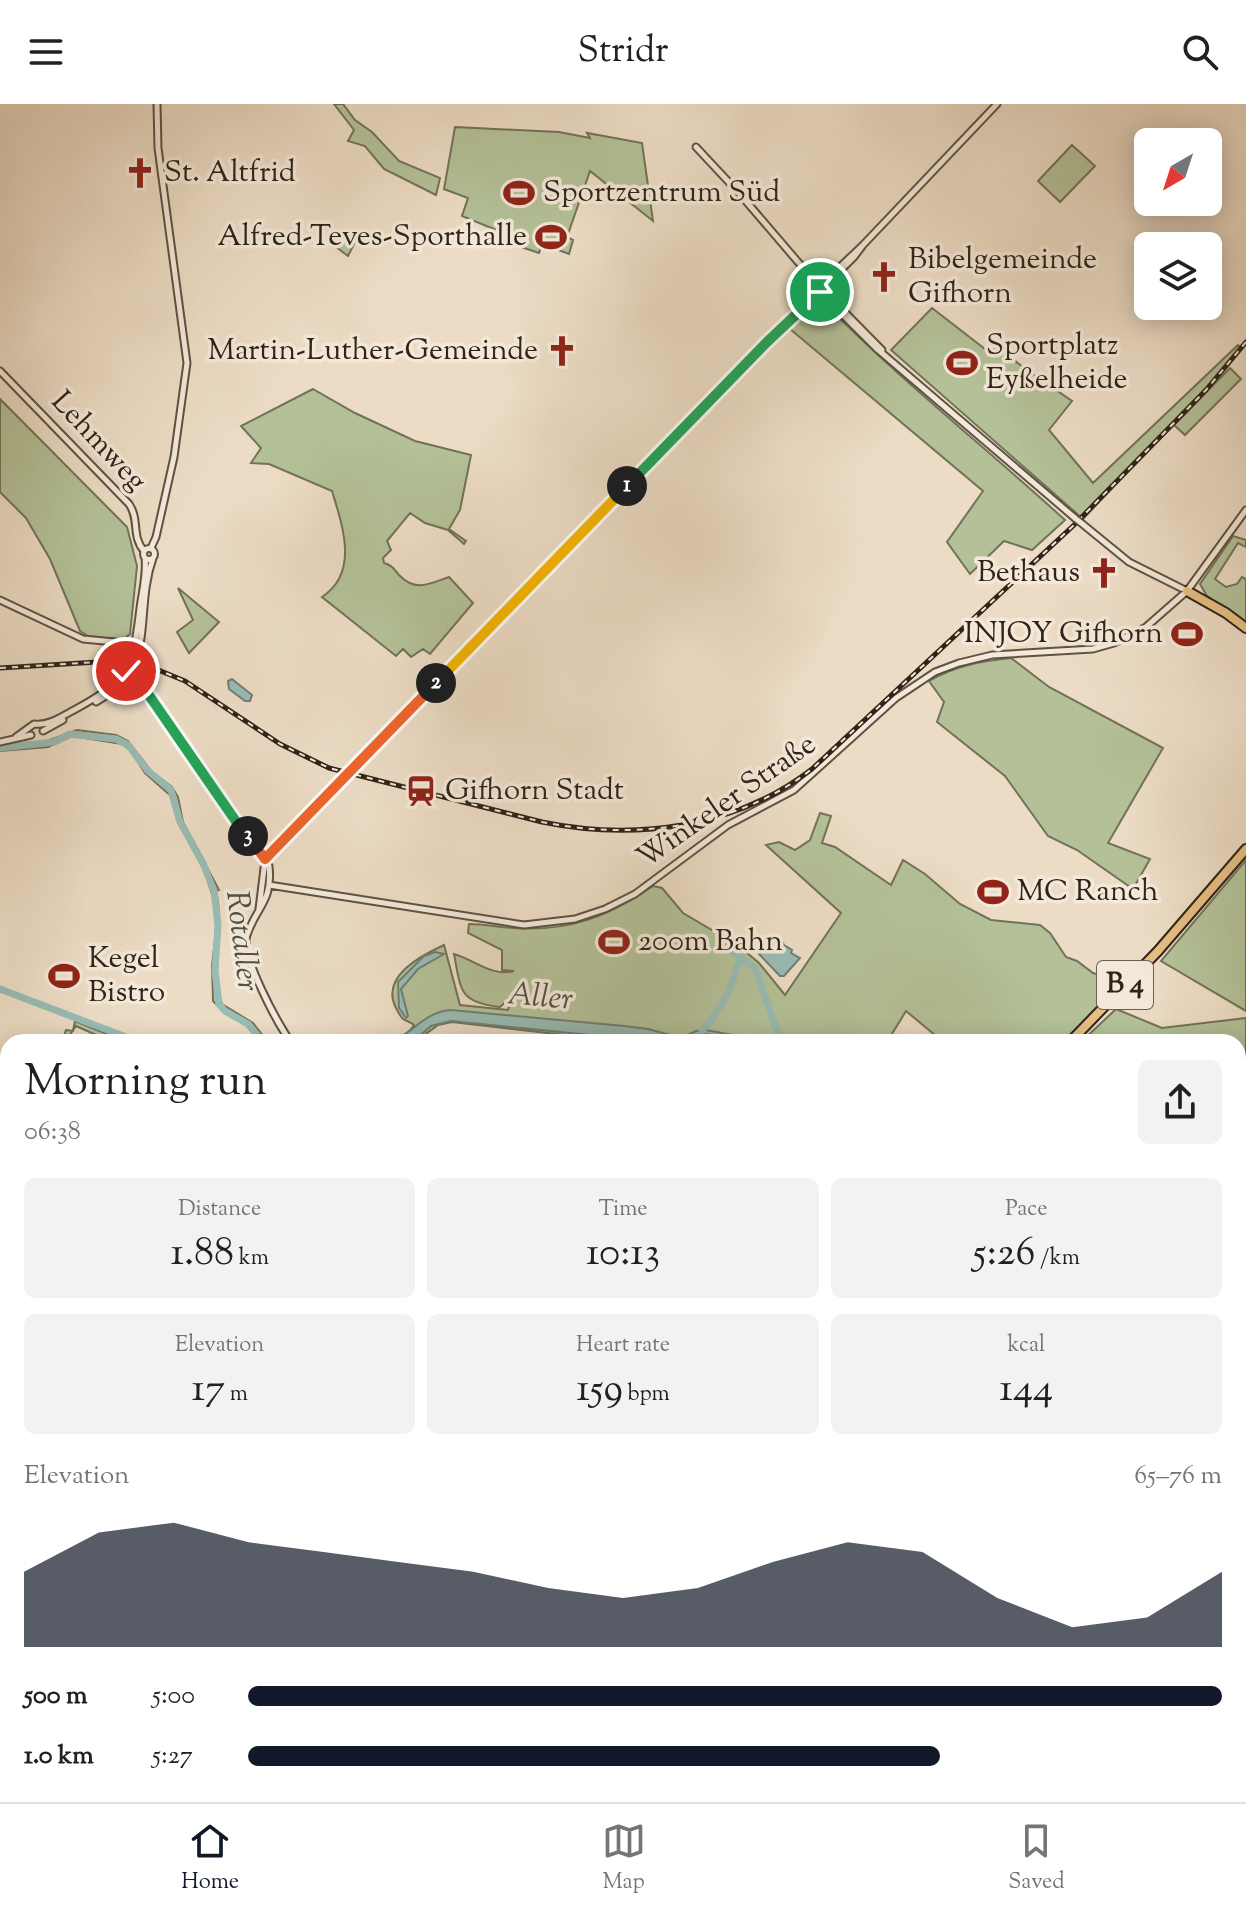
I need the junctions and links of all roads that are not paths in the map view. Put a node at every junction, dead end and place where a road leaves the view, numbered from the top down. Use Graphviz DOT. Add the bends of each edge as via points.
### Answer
graph roads {
  1 [pos="157,104"];
  2 [pos="997,104"];
  3 [pos="696,147"];
  4 [pos="819,288"];
  5 [pos="0,371"];
  6 [pos="1246,510"];
  7 [pos="147,552"];
  8 [pos="1187,591"];
  9 [pos="0,600"];
  10 [pos="1246,628"];
  11 [pos="137,647"];
  12 [pos="128,673"];
  13 [pos="42,728"];
  14 [pos="30,732"];
  15 [pos="0,742"];
  16 [pos="1246,849"];
  17 [pos="1246,856"];
  18 [pos="265,859"];
  19 [pos="266,884"];
  20 [pos="286,1034"];
  21 [pos="1080,1034"];
  22 [pos="1081,1034"];
  1 -- 7 [label="street" via="158,148 187,363 174,457 156,537"];
  2 -- 4 [label="street"];
  3 -- 4 [label="street"];
  4 -- 8 [label="street" via="885,354 1129,562"];
  4 -- 18 [label="street"];
  5 -- 7 [label="street, Lehmweg" via="129,504 136,517 136,541"];
  6 -- 8 [label="street, Winkeler Straße"];
  7 -- 11 [label="street"];
  7 -- 11 [label="street" via="153,558"];
  8 -- 10 [label="highway"];
  8 -- 19 [label="street, Winkeler Straße" via="1155,620 1114,643 1068,652 982,656 923,678 794,790 728,825 635,894 575,919 498,922"];
  9 -- 11 [label="street" via="83,639"];
  11 -- 12 [label="street"];
  12 -- 13 [label="street"];
  12 -- 13 [label="street" via="108,694"];
  12 -- 18 [label="street"];
  13 -- 14 [label="street" via="34,724"];
  13 -- 14 [label="street" via="38,737"];
  14 -- 15 [label="street"];
  16 -- 21 [label="highway, B 4"];
  17 -- 22 [label="highway, B 4" via="1169,946"];
  18 -- 19 [label="street"];
  19 -- 20 [label="street" via="264,904 246,936 246,947"];
}
